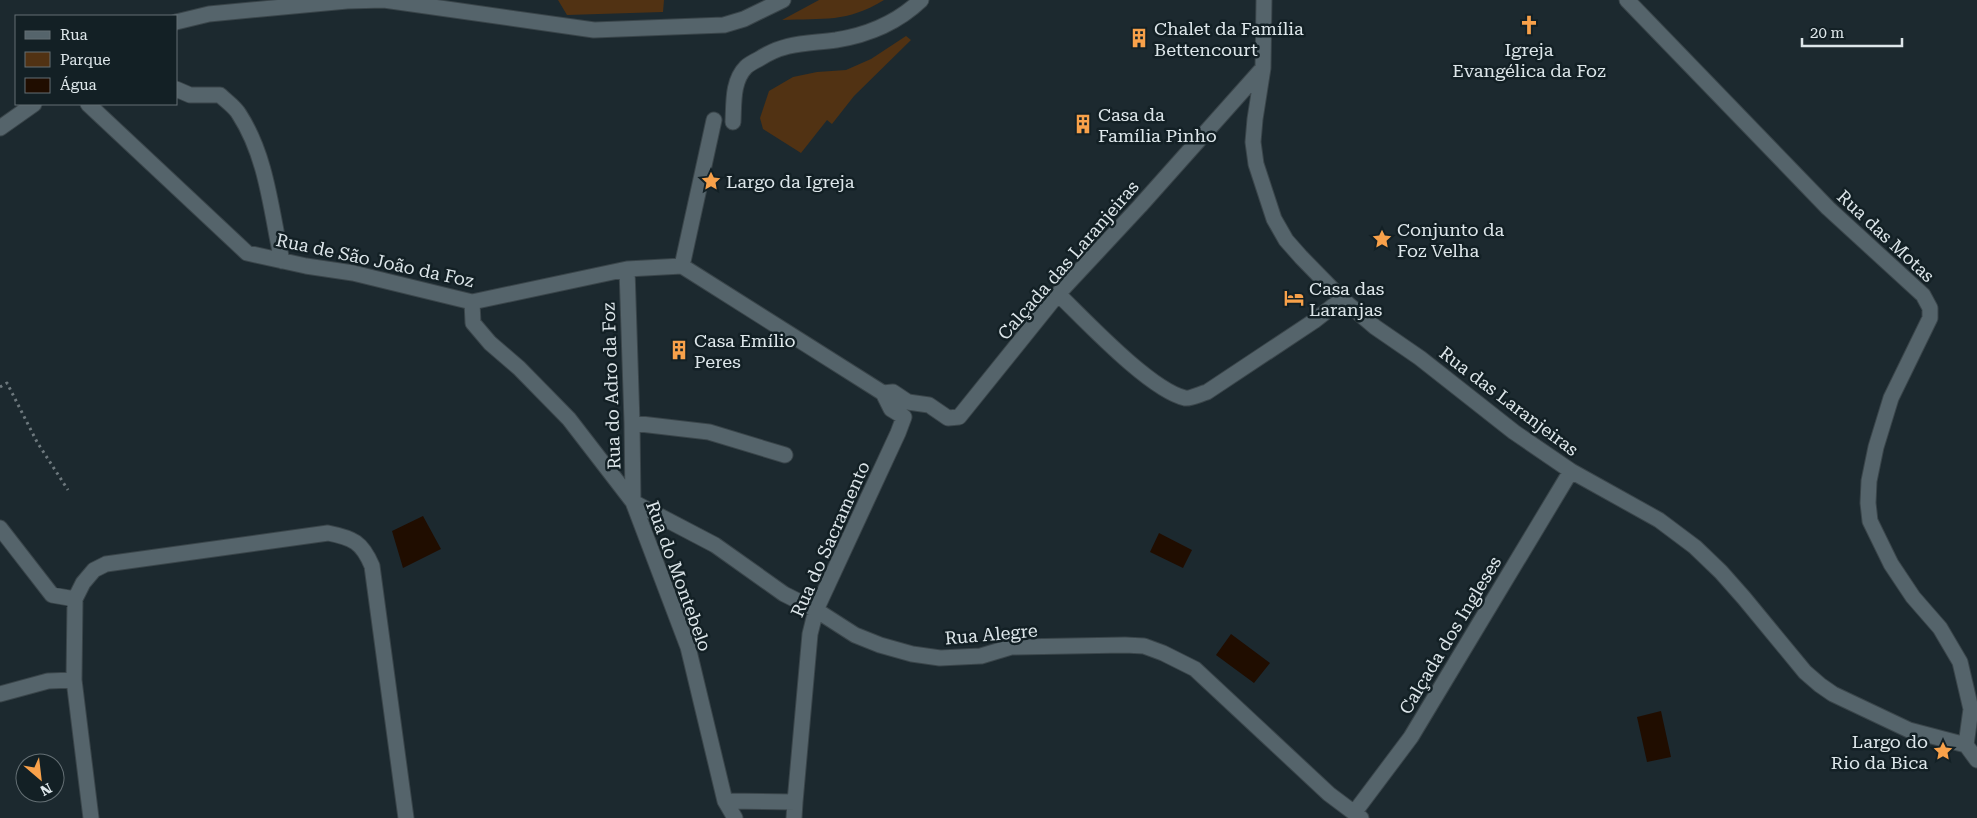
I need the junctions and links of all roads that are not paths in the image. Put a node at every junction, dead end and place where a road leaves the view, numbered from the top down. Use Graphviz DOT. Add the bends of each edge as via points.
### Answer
graph roads {
  1 [pos="783,0"];
  2 [pos="921,0"];
  3 [pos="1264,0"];
  4 [pos="1627,0"];
  5 [pos="284,4"];
  6 [pos="178,22"];
  7 [pos="1263,68"];
  8 [pos="178,91"];
  9 [pos="33,105"];
  10 [pos="89,105"];
  11 [pos="714,120"];
  12 [pos="733,122"];
  13 [pos="0,128"];
  14 [pos="282,261"];
  15 [pos="682,266"];
  16 [pos="627,269"];
  17 [pos="1058,294"];
  18 [pos="1342,299"];
  19 [pos="472,302"];
  20 [pos="883,393"];
  21 [pos="632,423"];
  22 [pos="785,455"];
  23 [pos="1571,471"];
  24 [pos="633,502"];
  25 [pos="0,528"];
  26 [pos="4,544"];
  27 [pos="76,599"];
  28 [pos="816,610"];
  29 [pos="74,680"];
  30 [pos="0,694"];
  31 [pos="1966,746"];
  32 [pos="1977,760"];
  33 [pos="725,801"];
  34 [pos="795,802"];
  35 [pos="1358,816"];
  36 [pos="91,818"];
  37 [pos="406,818"];
  38 [pos="736,818"];
  39 [pos="794,818"];
  1 -- 5 [label="street" via="724,25 594,30 384,0"];
  2 -- 12 [label="street" via="870,32 836,40 794,44 770,52 745,67 736,86"];
  3 -- 7 [label="street, Rua das Laranjeiras"];
  4 -- 31 [label="street, Rua das Motas" via="1828,208 1923,295 1930,308 1930,318 1892,398 1881,431 1869,481 1868,503 1870,521 1892,564 1913,597 1940,628 1960,662 1971,708"];
  5 -- 6 [label="street"];
  7 -- 17 [label="street, Calçada das Laranjeiras"];
  7 -- 18 [label="street, Rua das Laranjeiras" via="1253,142 1266,196 1286,240"];
  8 -- 14 [label="street" via="190,95 220,95 239,112 266,177"];
  9 -- 13 [label="street"];
  10 -- 14 [label="street, Rua de São João da Foz" via="247,253"];
  11 -- 15 [label="street"];
  14 -- 19 [label="street, Rua de São João da Foz" via="353,273"];
  15 -- 16 [label="street, Rua de São João da Foz"];
  15 -- 20 [label="street"];
  16 -- 19 [label="street, Rua de São João da Foz"];
  16 -- 21 [label="street, Rua do Adro da Foz"];
  17 -- 18 [label="street" via="1133,364 1169,392 1187,398 1207,392"];
  17 -- 20 [label="street, Calçada das Laranjeiras" via="959,417 948,418 929,405 908,402 893,392"];
  18 -- 23 [label="street, Rua das Laranjeiras" via="1514,432"];
  19 -- 24 [label="street, Rua do Montebelo" via="473,323 569,419"];
  20 -- 28 [label="street, Rua do Sacramento" via="891,409 904,417"];
  21 -- 22 [label="street" via="709,432"];
  21 -- 24 [label="street, Rua do Adro da Foz"];
  23 -- 31 [label="street, Rua das Laranjeiras" via="1659,520 1695,547 1738,591 1805,672 1832,694 1909,730"];
  23 -- 35 [label="street, Calçada dos Ingleses" via="1411,737"];
  24 -- 28 [label="street, Rua Alegre" via="715,545 784,594"];
  24 -- 33 [label="street, Rua do Montebelo" via="688,647"];
  25 -- 26 [label="street"];
  26 -- 27 [label="street" via="52,596"];
  27 -- 29 [label="street"];
  27 -- 37 [label="street" via="94,570 106,564 328,533 346,536 359,544 372,566"];
  28 -- 34 [label="street, Rua do Sacramento" via="810,634"];
  28 -- 35 [label="street, Rua Alegre" via="854,634 880,645 940,658 981,656 1010,647 1125,645 1144,646 1163,653 1195,669 1329,794"];
  29 -- 30 [label="street" via="48,681"];
  29 -- 36 [label="street"];
  31 -- 32 [label="street"];
  33 -- 34 [label="street"];
  33 -- 38 [label="street, Rua do Montebelo"];
  34 -- 39 [label="street"];
}
